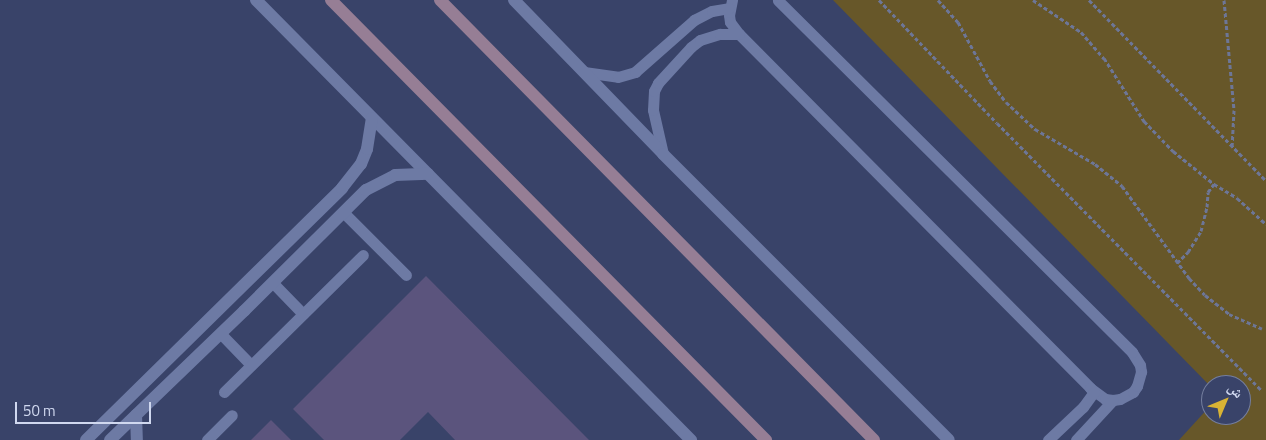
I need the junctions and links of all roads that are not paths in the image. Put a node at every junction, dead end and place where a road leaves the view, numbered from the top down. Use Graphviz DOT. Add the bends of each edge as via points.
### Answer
graph roads {
  1 [pos="256,0"];
  2 [pos="331,0"];
  3 [pos="440,0"];
  4 [pos="514,0"];
  5 [pos="778,0"];
  6 [pos="731,4"];
  7 [pos="739,34"];
  8 [pos="584,72"];
  9 [pos="372,118"];
  10 [pos="663,154"];
  11 [pos="428,174"];
  12 [pos="343,212"];
  13 [pos="363,255"];
  14 [pos="406,276"];
  15 [pos="273,283"];
  16 [pos="303,314"];
  17 [pos="221,334"];
  18 [pos="251,365"];
  19 [pos="224,392"];
  20 [pos="1094,392"];
  21 [pos="1113,400"];
  22 [pos="136,415"];
  23 [pos="232,415"];
  24 [pos="86,440"];
  25 [pos="110,440"];
  26 [pos="137,440"];
  27 [pos="207,440"];
  28 [pos="691,440"];
  29 [pos="766,440"];
  30 [pos="874,440"];
  31 [pos="949,440"];
  32 [pos="1048,440"];
  33 [pos="1076,440"];
  1 -- 9 [label="street"];
  2 -- 29 [label="main road"];
  3 -- 30 [label="main road"];
  4 -- 8 [label="street"];
  5 -- 21 [label="lane" via="1132,352 1140,365 1137,386 1127,397"];
  6 -- 7 [label="lane" via="730,22"];
  6 -- 8 [label="lane" via="694,20 635,72 618,77"];
  7 -- 10 [label="lane" via="720,34 700,40 658,83 653,110"];
  7 -- 20 [label="lane"];
  8 -- 10 [label="street"];
  9 -- 11 [label="street"];
  9 -- 24 [label="street" via="367,150 361,164 342,188"];
  10 -- 31 [label="street"];
  11 -- 12 [label="street" via="395,175 380,181"];
  11 -- 28 [label="street"];
  12 -- 14 [label="lane"];
  12 -- 15 [label="street"];
  13 -- 16 [label="lane"];
  15 -- 16 [label="lane"];
  15 -- 17 [label="street"];
  16 -- 18 [label="lane"];
  17 -- 18 [label="lane"];
  17 -- 22 [label="street"];
  18 -- 19 [label="lane"];
  20 -- 21 [label="lane" via="1104,399"];
  20 -- 32 [label="lane"];
  21 -- 33 [label="lane"];
  22 -- 25 [label="street"];
  22 -- 26 [label="street"];
  23 -- 27 [label="lane"];
}
